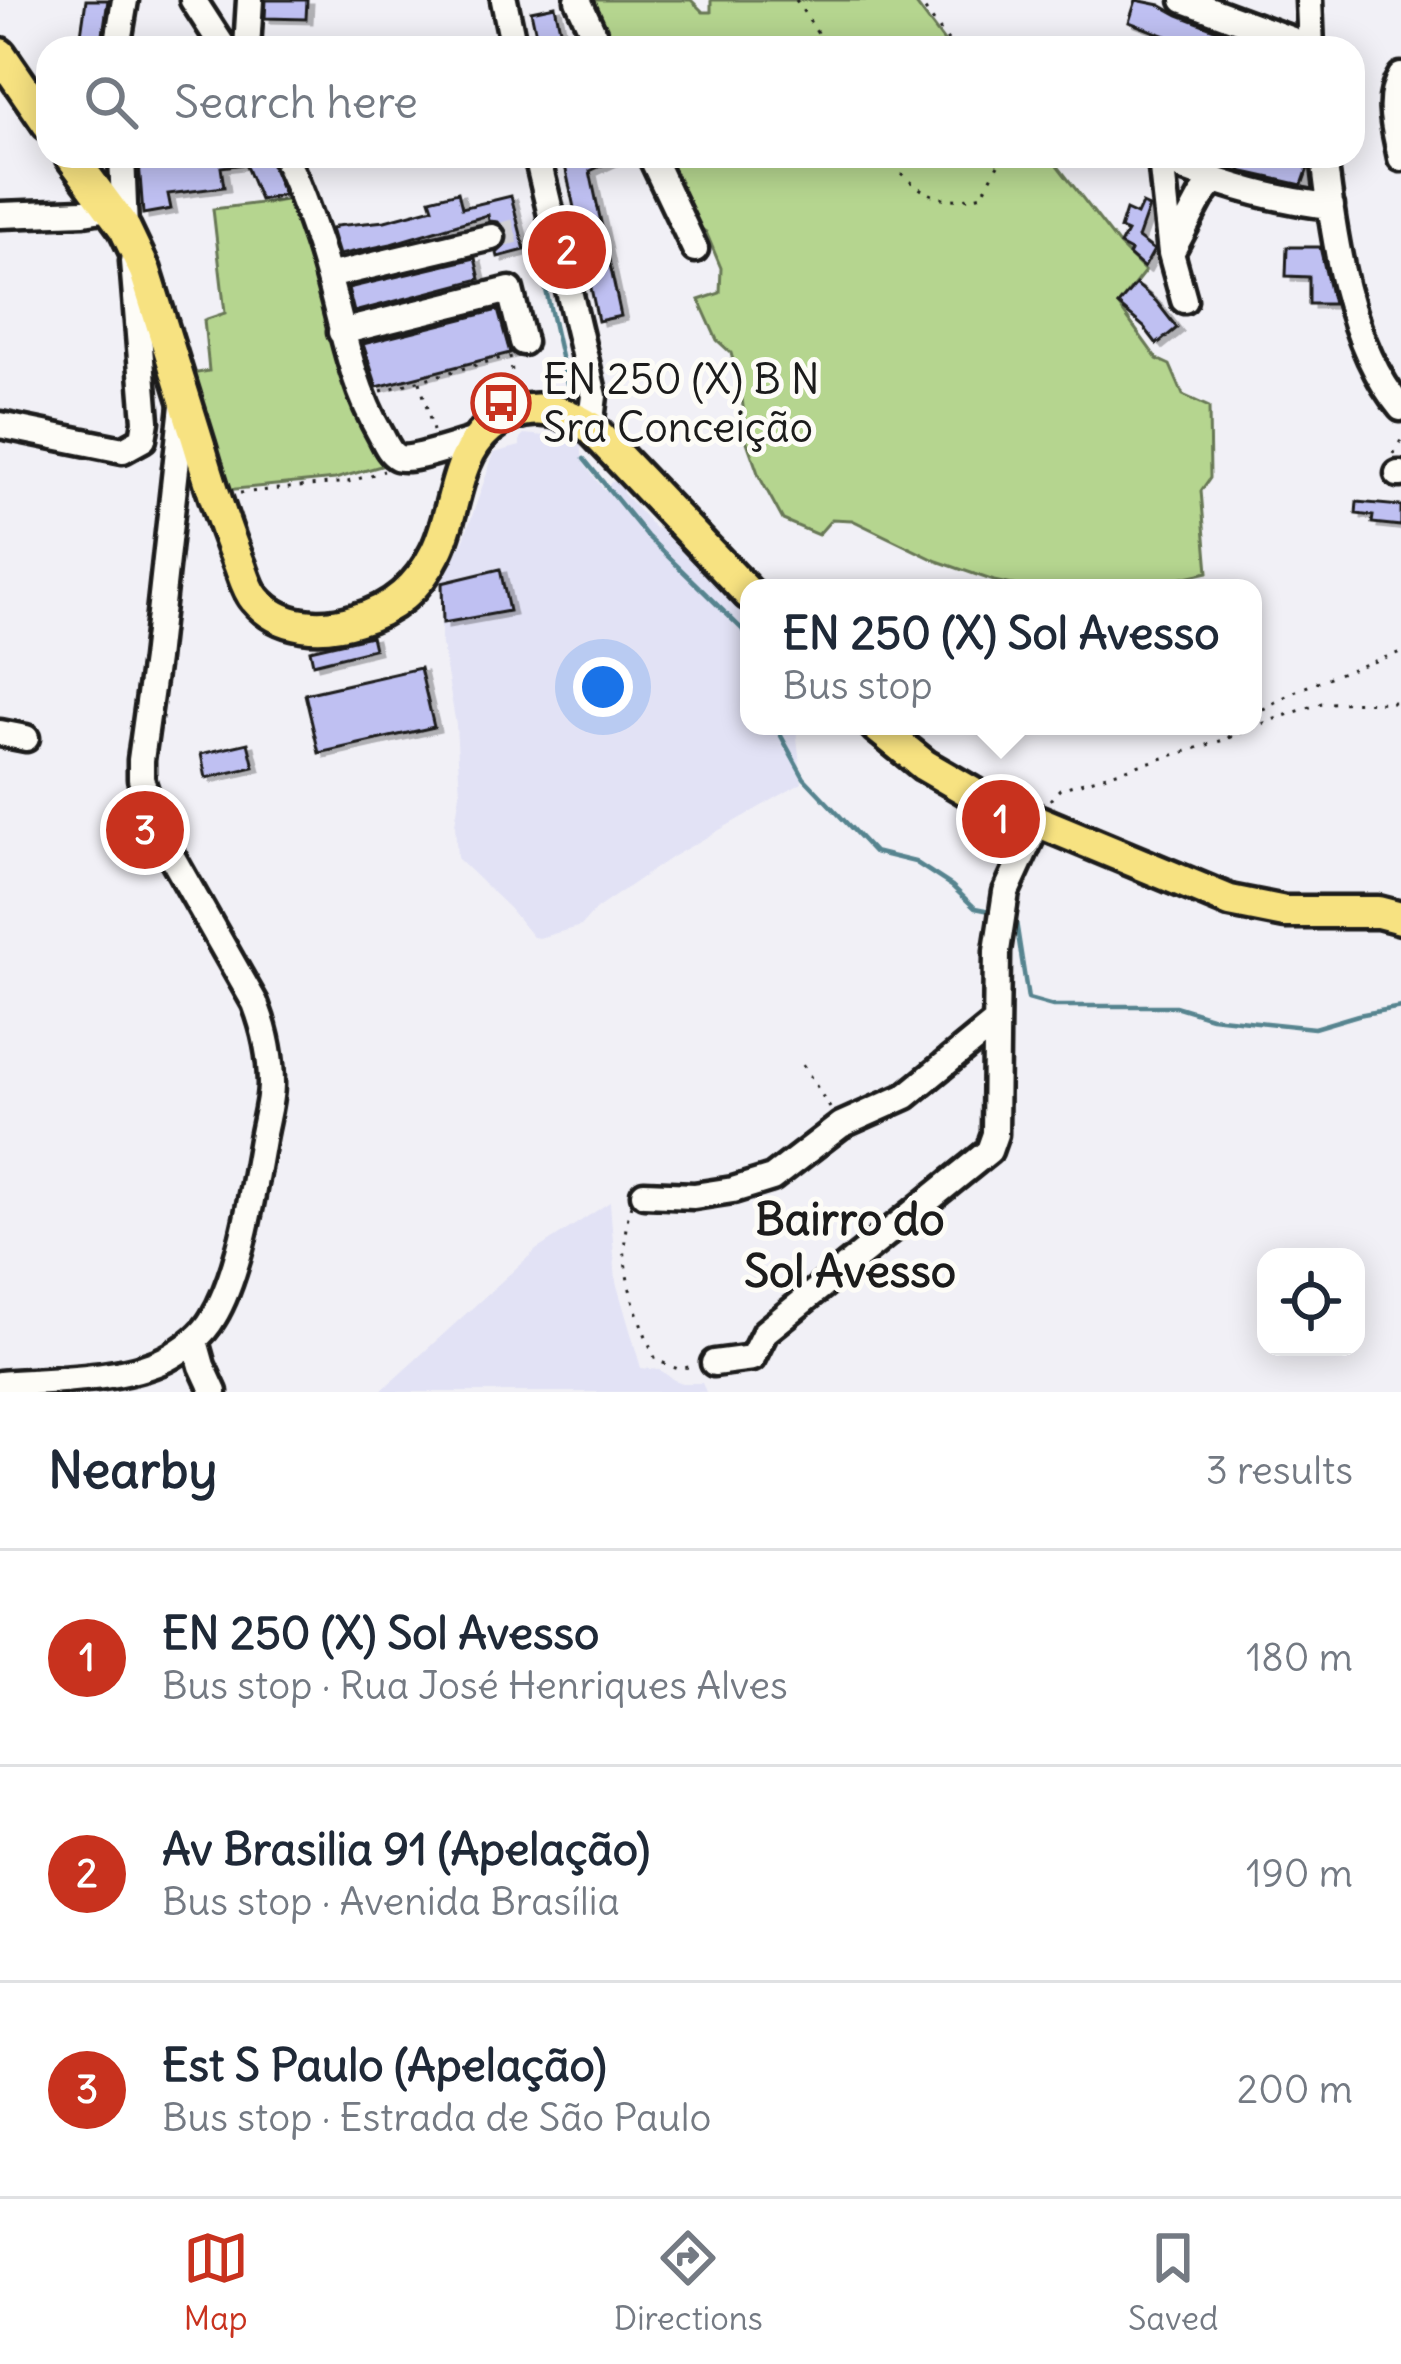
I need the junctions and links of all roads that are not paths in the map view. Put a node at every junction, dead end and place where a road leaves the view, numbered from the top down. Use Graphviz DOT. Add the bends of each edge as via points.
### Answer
graph roads {
  1 [pos="125,0"];
  2 [pos="193,0"];
  3 [pos="250,0"];
  4 [pos="503,0"];
  5 [pos="578,0"];
  6 [pos="1184,0"];
  7 [pos="1309,0"];
  8 [pos="119,36"];
  9 [pos="216,36"];
  10 [pos="248,36"];
  11 [pos="511,36"];
  12 [pos="594,36"];
  13 [pos="1279,36"];
  14 [pos="1310,36"];
  15 [pos="5,71"];
  16 [pos="1399,83"];
  17 [pos="36,109"];
  18 [pos="1401,158"];
  19 [pos="80,168"];
  20 [pos="122,168"];
  21 [pos="288,168"];
  22 [pos="537,168"];
  23 [pos="657,168"];
  24 [pos="1158,168"];
  25 [pos="1183,168"];
  26 [pos="1326,168"];
  27 [pos="1215,180"];
  28 [pos="1331,206"];
  29 [pos="0,215"];
  30 [pos="122,227"];
  31 [pos="492,237"];
  32 [pos="695,250"];
  33 [pos="1171,253"];
  34 [pos="328,276"];
  35 [pos="1184,300"];
  36 [pos="341,332"];
  37 [pos="516,349"];
  38 [pos="184,397"];
  39 [pos="1401,408"];
  40 [pos="582,422"];
  41 [pos="0,424"];
  42 [pos="478,440"];
  43 [pos="740,585"];
  44 [pos="0,734"];
  45 [pos="886,735"];
  46 [pos="26,738"];
  47 [pos="1037,822"];
  48 [pos="1401,918"];
  49 [pos="994,1023"];
  50 [pos="644,1194"];
  51 [pos="195,1341"];
  52 [pos="714,1363"];
  53 [pos="202,1366"];
  54 [pos="0,1384"];
  55 [pos="189,1392"];
  56 [pos="214,1392"];
  1 -- 8 [label="street"];
  2 -- 9 [label="street"];
  3 -- 10 [label="street"];
  4 -- 11 [label="street"];
  5 -- 12 [label="street"];
  6 -- 13 [label="street"];
  7 -- 14 [label="street"];
  15 -- 17 [label="main road"];
  16 -- 18 [label="street" via="1393,107"];
  19 -- 30 [label="main road"];
  20 -- 30 [label="street"];
  21 -- 34 [label="street"];
  22 -- 40 [label="street" via="539,225 594,396"];
  23 -- 32 [label="street"];
  24 -- 33 [label="street"];
  25 -- 27 [label="street"];
  26 -- 28 [label="street"];
  27 -- 28 [label="street"];
  27 -- 33 [label="street"];
  28 -- 39 [label="street" via="1364,341"];
  29 -- 30 [label="street" via="84,212"];
  30 -- 38 [label="main road" via="145,271"];
  30 -- 41 [label="street" via="143,439 123,450"];
  31 -- 34 [label="street"];
  33 -- 35 [label="street"];
  34 -- 36 [label="street"];
  36 -- 37 [label="street" via="510,290"];
  36 -- 42 [label="street" via="390,451 418,457"];
  38 -- 42 [label="main road" via="254,598 277,617 312,628 374,615 410,593 437,551"];
  38 -- 51 [label="street" via="141,779 160,834 255,1003 272,1088 226,1291"];
  40 -- 42 [label="main road" via="544,409 518,412"];
  40 -- 43 [label="main road"];
  44 -- 46 [label="street"];
  45 -- 47 [label="main road" via="952,784"];
  47 -- 48 [label="main road" via="1243,905"];
  47 -- 49 [label="street" via="1006,892"];
  49 -- 50 [label="street" via="906,1096 841,1125 772,1178 694,1196"];
  49 -- 52 [label="street" via="989,1151 765,1332 752,1358"];
  51 -- 53 [label="street"];
  51 -- 54 [label="street" via="126,1372"];
  53 -- 55 [label="street"];
  53 -- 56 [label="street"];
}
